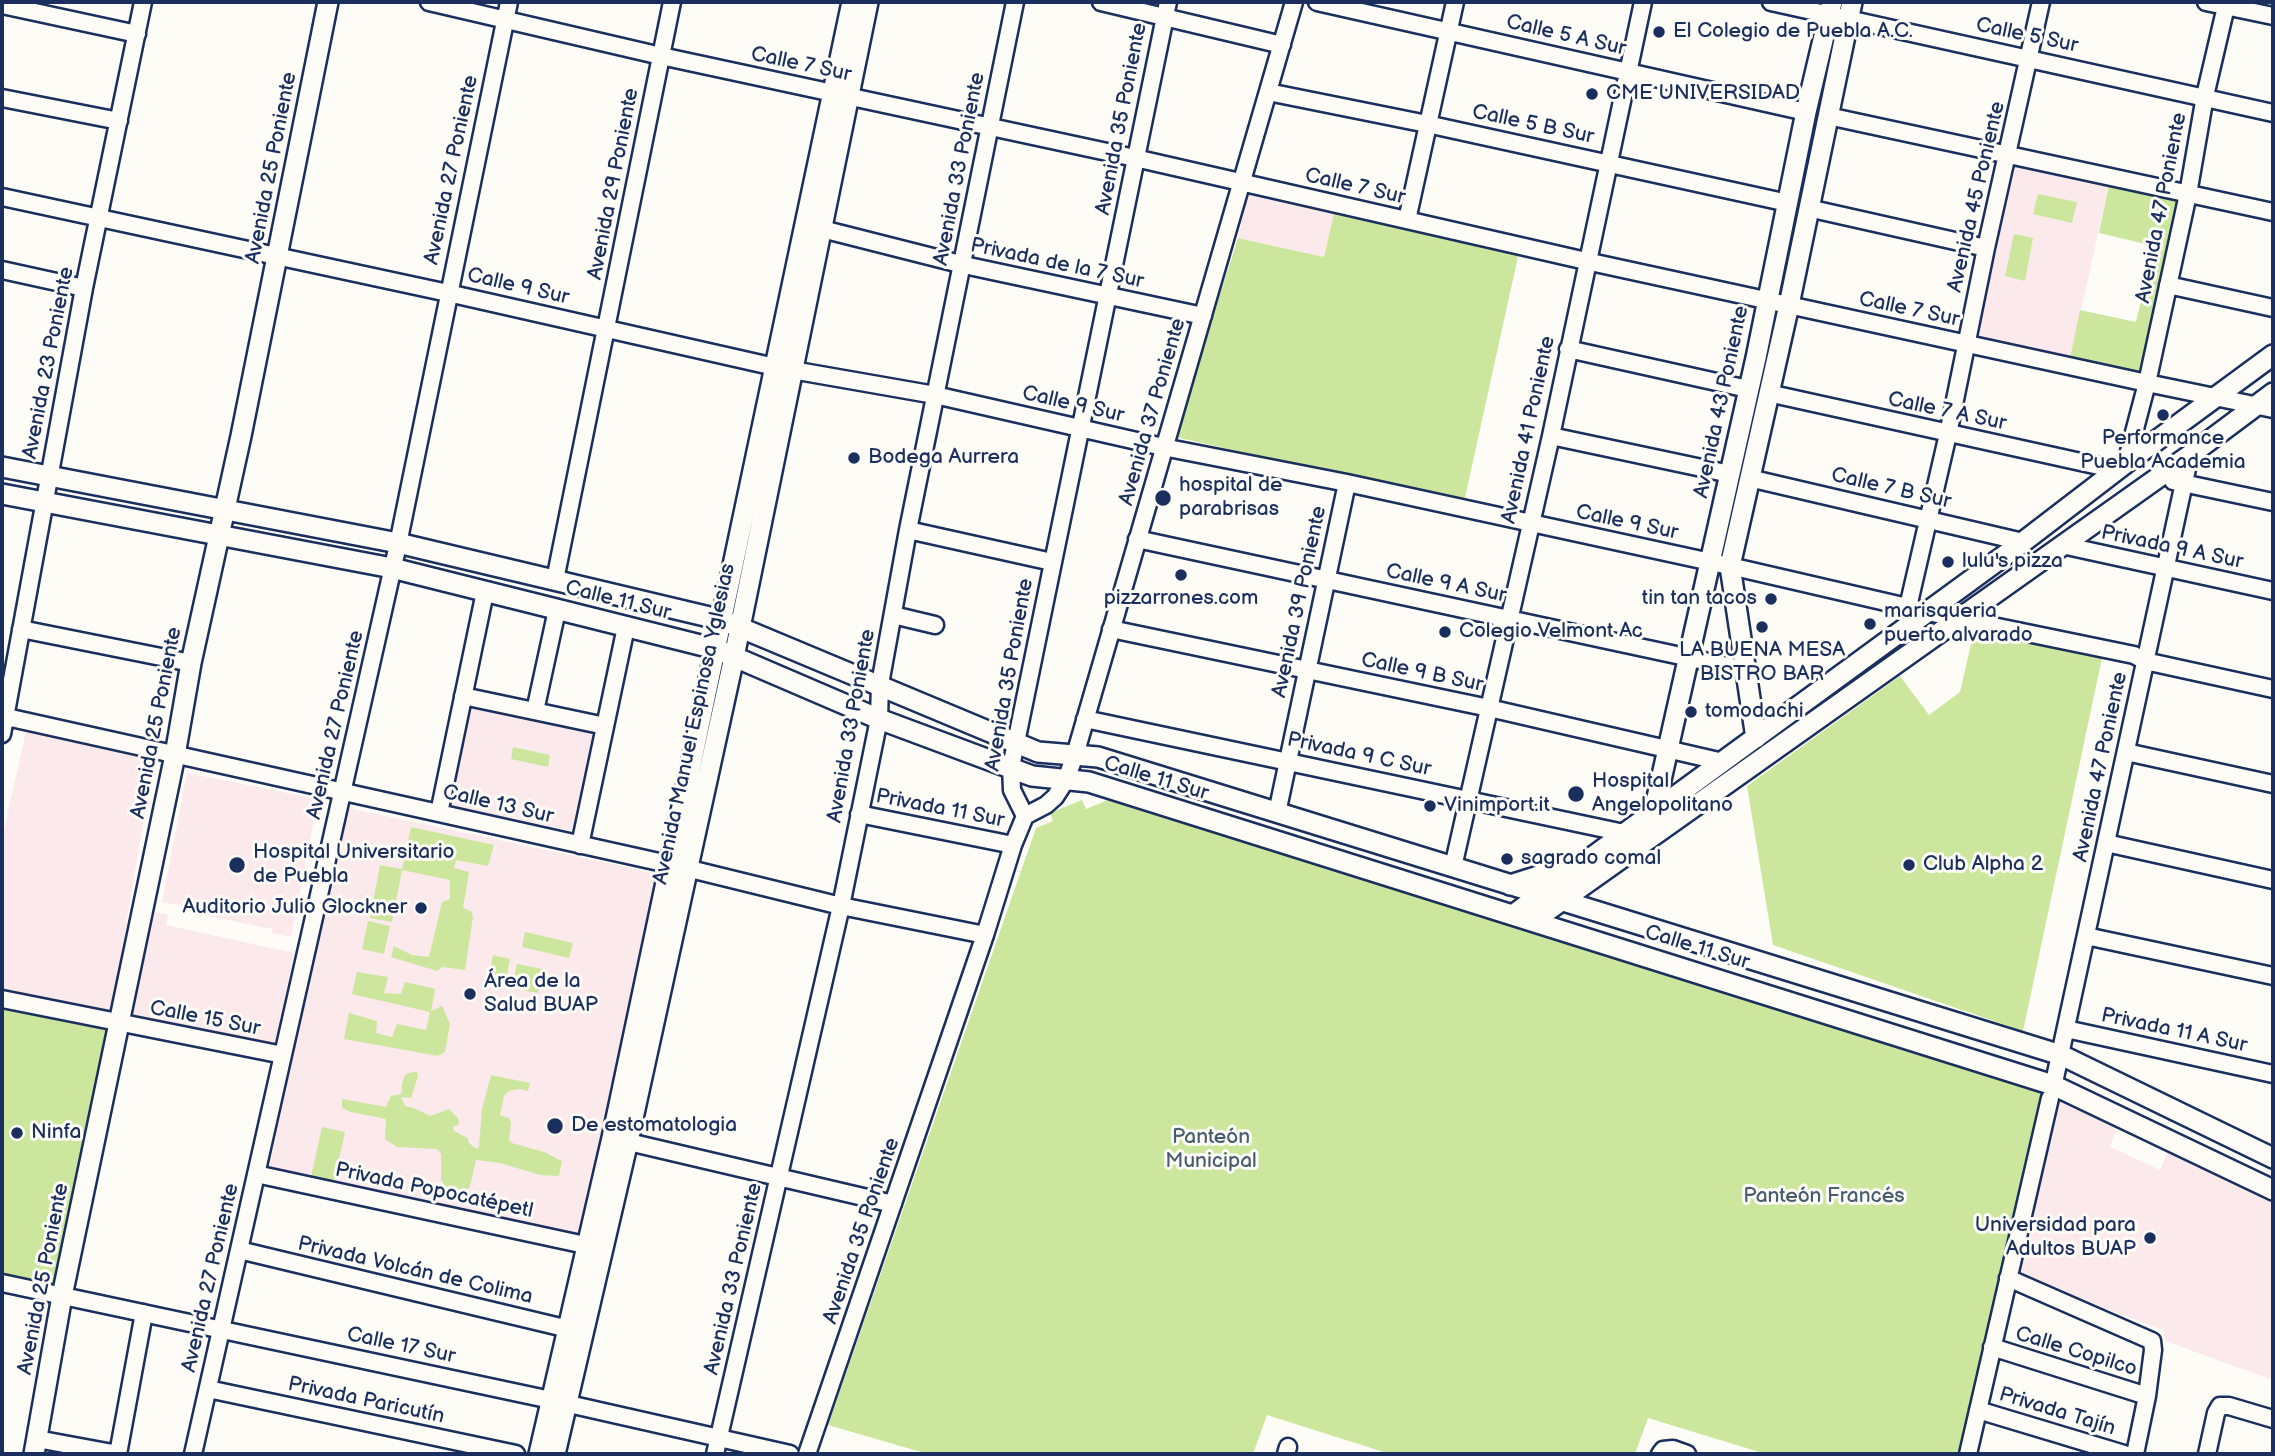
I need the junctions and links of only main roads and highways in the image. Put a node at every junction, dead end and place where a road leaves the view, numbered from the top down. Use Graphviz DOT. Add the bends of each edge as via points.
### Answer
graph roads {
  1 [pos="328,2"];
  2 [pos="852,2"];
  3 [pos="868,2"];
  4 [pos="1831,8"];
  5 [pos="1851,10"];
  6 [pos="841,96"];
  7 [pos="2273,355"];
  8 [pos="2273,365"];
  9 [pos="783,369"];
  10 [pos="2273,391"];
  11 [pos="2216,397"];
  12 [pos="2265,407"];
  13 [pos="2,467"];
  14 [pos="1740,476"];
  15 [pos="2,494"];
  16 [pos="226,510"];
  17 [pos="220,536"];
  18 [pos="731,624"];
  19 [pos="725,653"];
  20 [pos="1756,738"];
  21 [pos="1654,811"];
  22 [pos="1588,860"];
  23 [pos="1510,885"];
  24 [pos="1542,894"];
  25 [pos="1562,900"];
  26 [pos="1513,915"];
  27 [pos="1532,921"];
  28 [pos="2273,1158"];
  29 [pos="2273,1190"];
  30 [pos="559,1401"];
  31 [pos="36,1446"];
  32 [pos="539,1454"];
  33 [pos="555,1454"];
  1 -- 16 [label="main road, Avenida 25 Poniente"];
  2 -- 6 [label="main road, Avenida Manuel Espinosa Yglesias"];
  3 -- 6 [label="main road, Avenida Manuel Espinosa Yglesias"];
  4 -- 14 [label="main road, Avenida 43 Poniente" via="1748,389"];
  5 -- 14 [label="main road, Avenida 43 Poniente" via="1789,305 1768,393"];
  6 -- 9 [label="main road, Avenida Manuel Espinosa Yglesias"];
  6 -- 9 [label="main road, Avenida Manuel Espinosa Yglesias" via="822,229"];
  7 -- 11 [label="main road"];
  8 -- 11 [label="main road"];
  9 -- 18 [label="main road, Avenida Manuel Espinosa Yglesias"];
  10 -- 12 [label="main road"];
  11 -- 20 [label="main road"];
  12 -- 25 [label="main road" via="2157,478"];
  13 -- 16 [label="main road, Calle 11 Sur"];
  14 -- 20 [label="main road, Avenida 43 Poniente" via="1730,566"];
  14 -- 21 [label="main road, Avenida 43 Poniente" via="1710,562"];
  15 -- 17 [label="main road, Calle 11 Sur"];
  16 -- 17 [label="main road, Avenida 25 Poniente"];
  16 -- 18 [label="main road, Calle 11 Sur" via="398,542"];
  17 -- 19 [label="main road, Calle 11 Sur" via="392,568"];
  17 -- 31 [label="main road, Avenida 25 Poniente" via="62,1296"];
  18 -- 19 [label="main road, Avenida Manuel Espinosa Yglesias"];
  18 -- 23 [label="main road, Calle 11 Sur" via="992,733 1017,735 1038,751 1098,757"];
  19 -- 26 [label="main road, Calle 11 Sur" via="879,719 1032,776 1089,782"];
  19 -- 30 [label="main road, Avenida Manuel Espinosa Yglesias"];
  20 -- 21 [label="main road"];
  21 -- 22 [label="main road"];
  22 -- 23 [label="main road"];
  22 -- 24 [label="main road"];
  23 -- 24 [label="main road, Calle 11 Sur"];
  24 -- 25 [label="main road, Calle 11 Sur"];
  24 -- 26 [label="main road"];
  25 -- 27 [label="main road"];
  25 -- 28 [label="main road, Calle 11 Sur" via="2060,1055"];
  26 -- 27 [label="main road, Calle 11 Sur"];
  27 -- 29 [label="main road, Calle 11 Sur" via="2052,1090"];
  30 -- 32 [label="main road, Avenida Manuel Espinosa Yglesias"];
  30 -- 33 [label="main road, Avenida Manuel Espinosa Yglesias"];
}
